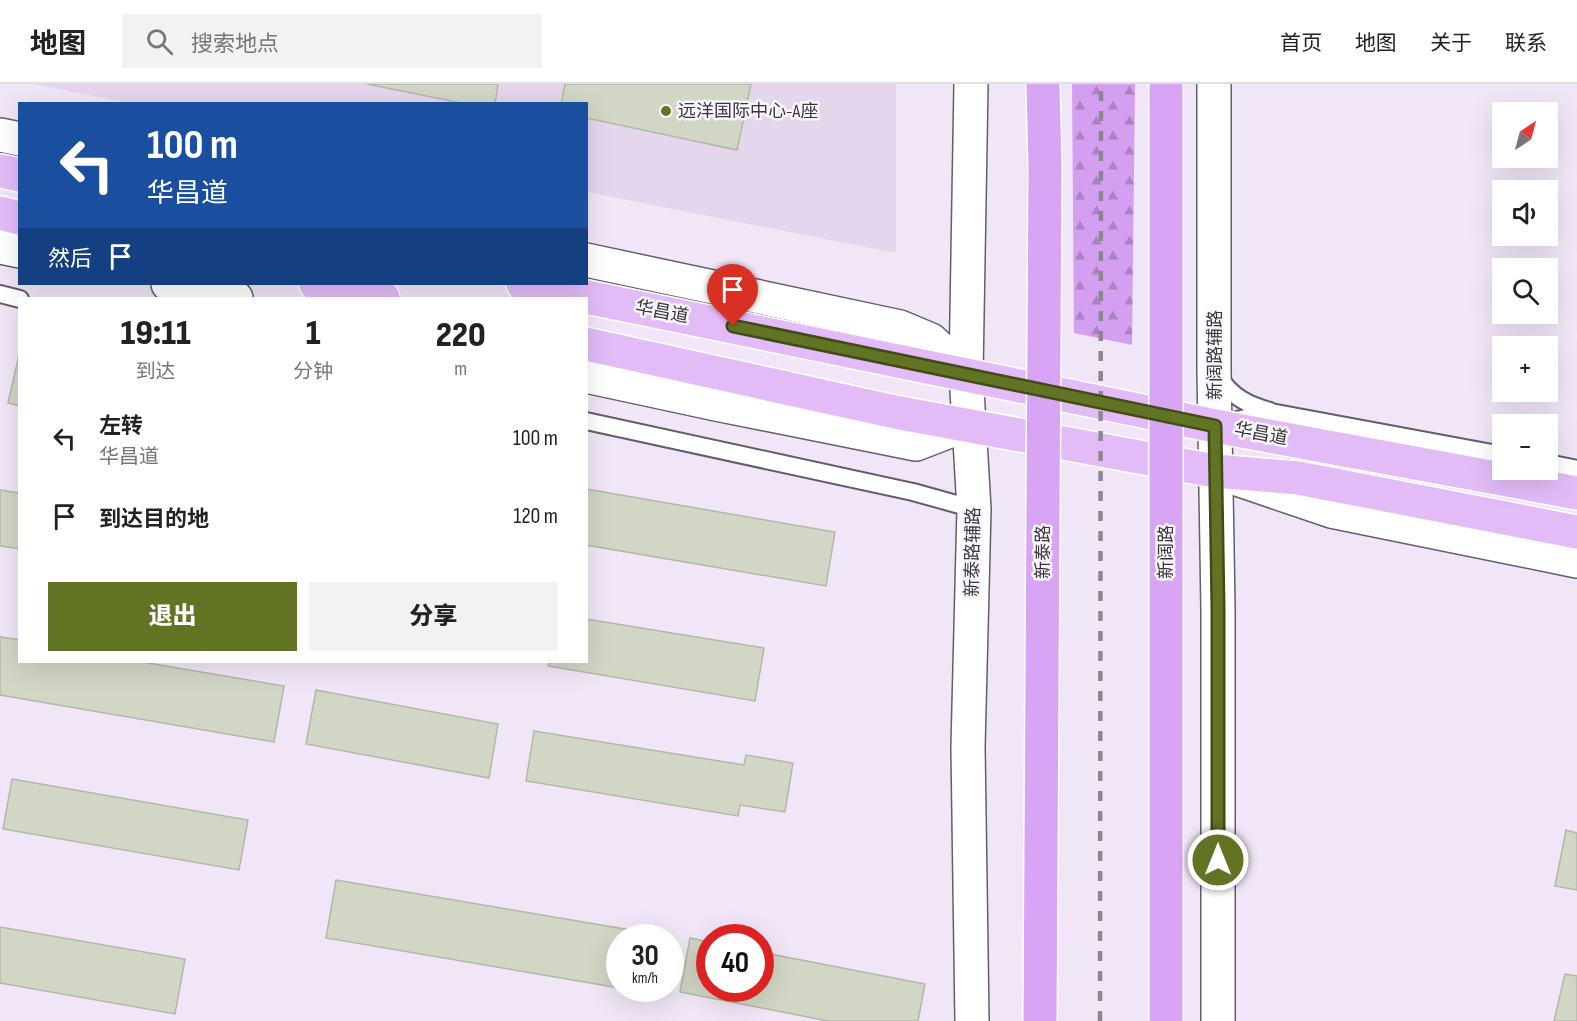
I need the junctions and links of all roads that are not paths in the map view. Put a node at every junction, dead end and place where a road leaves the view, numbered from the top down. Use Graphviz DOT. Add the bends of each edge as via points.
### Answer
graph roads {
  1 [pos="971,84"];
  2 [pos="1043,84"];
  3 [pos="1166,84"];
  4 [pos="1214,84"];
  5 [pos="0,135"];
  6 [pos="18,140"];
  7 [pos="0,171"];
  8 [pos="18,176"];
  9 [pos="0,213"];
  10 [pos="18,218"];
  11 [pos="0,247"];
  12 [pos="18,251"];
  13 [pos="588,260"];
  14 [pos="173,285"];
  15 [pos="321,285"];
  16 [pos="528,285"];
  17 [pos="0,294"];
  18 [pos="231,297"];
  19 [pos="378,297"];
  20 [pos="588,297"];
  21 [pos="588,297"];
  22 [pos="18,298"];
  23 [pos="588,344"];
  24 [pos="1214,370"];
  25 [pos="966,373"];
  26 [pos="588,376"];
  27 [pos="1271,412"];
  28 [pos="588,422"];
  29 [pos="968,424"];
  30 [pos="1215,426"];
  31 [pos="1492,453"];
  32 [pos="1558,465"];
  33 [pos="1577,469"];
  34 [pos="1215,471"];
  35 [pos="1577,494"];
  36 [pos="974,509"];
  37 [pos="1577,532"];
  38 [pos="1577,561"];
  39 [pos="972,1021"];
  40 [pos="1040,1021"];
  41 [pos="1166,1021"];
  42 [pos="1218,1021"];
  1 -- 25 [label="street, 新泰路辅路"];
  2 -- 40 [label="highway, 新泰路, bridge"];
  3 -- 41 [label="highway, 新阔路, bridge"];
  4 -- 24 [label="street, 新阔路辅路"];
  5 -- 6 [label="street"];
  7 -- 8 [label="main road"];
  9 -- 10 [label="main road"];
  11 -- 12 [label="street"];
  13 -- 25 [label="street" via="900,327 932,340"];
  14 -- 18 [label="street"];
  15 -- 19 [label="main road"];
  16 -- 21 [label="main road, 华昌道"];
  17 -- 22 [label="lane"];
  20 -- 25 [label="main road, 华昌道"];
  23 -- 29 [label="main road, 华昌道" via="895,412"];
  24 -- 27 [label="lane" via="1232,394"];
  24 -- 30 [label="street, 新阔路辅路"];
  25 -- 29 [label="street, 新泰路辅路"];
  25 -- 30 [label="main road, 华昌道"];
  26 -- 29 [label="street" via="916,444"];
  27 -- 30 [label="lane"];
  27 -- 31 [label="lane"];
  28 -- 36 [label="lane" via="913,492"];
  29 -- 34 [label="main road, 华昌道"];
  29 -- 36 [label="street, 新泰路辅路"];
  30 -- 34 [label="street, 新阔路辅路"];
  30 -- 35 [label="main road, 华昌道"];
  32 -- 33 [label="lane"];
  34 -- 37 [label="main road, 华昌道" via="1298,478"];
  34 -- 38 [label="street" via="1331,511"];
  34 -- 42 [label="street, 新阔路辅路"];
  36 -- 39 [label="street, 新泰路辅路" via="968,747"];
}
